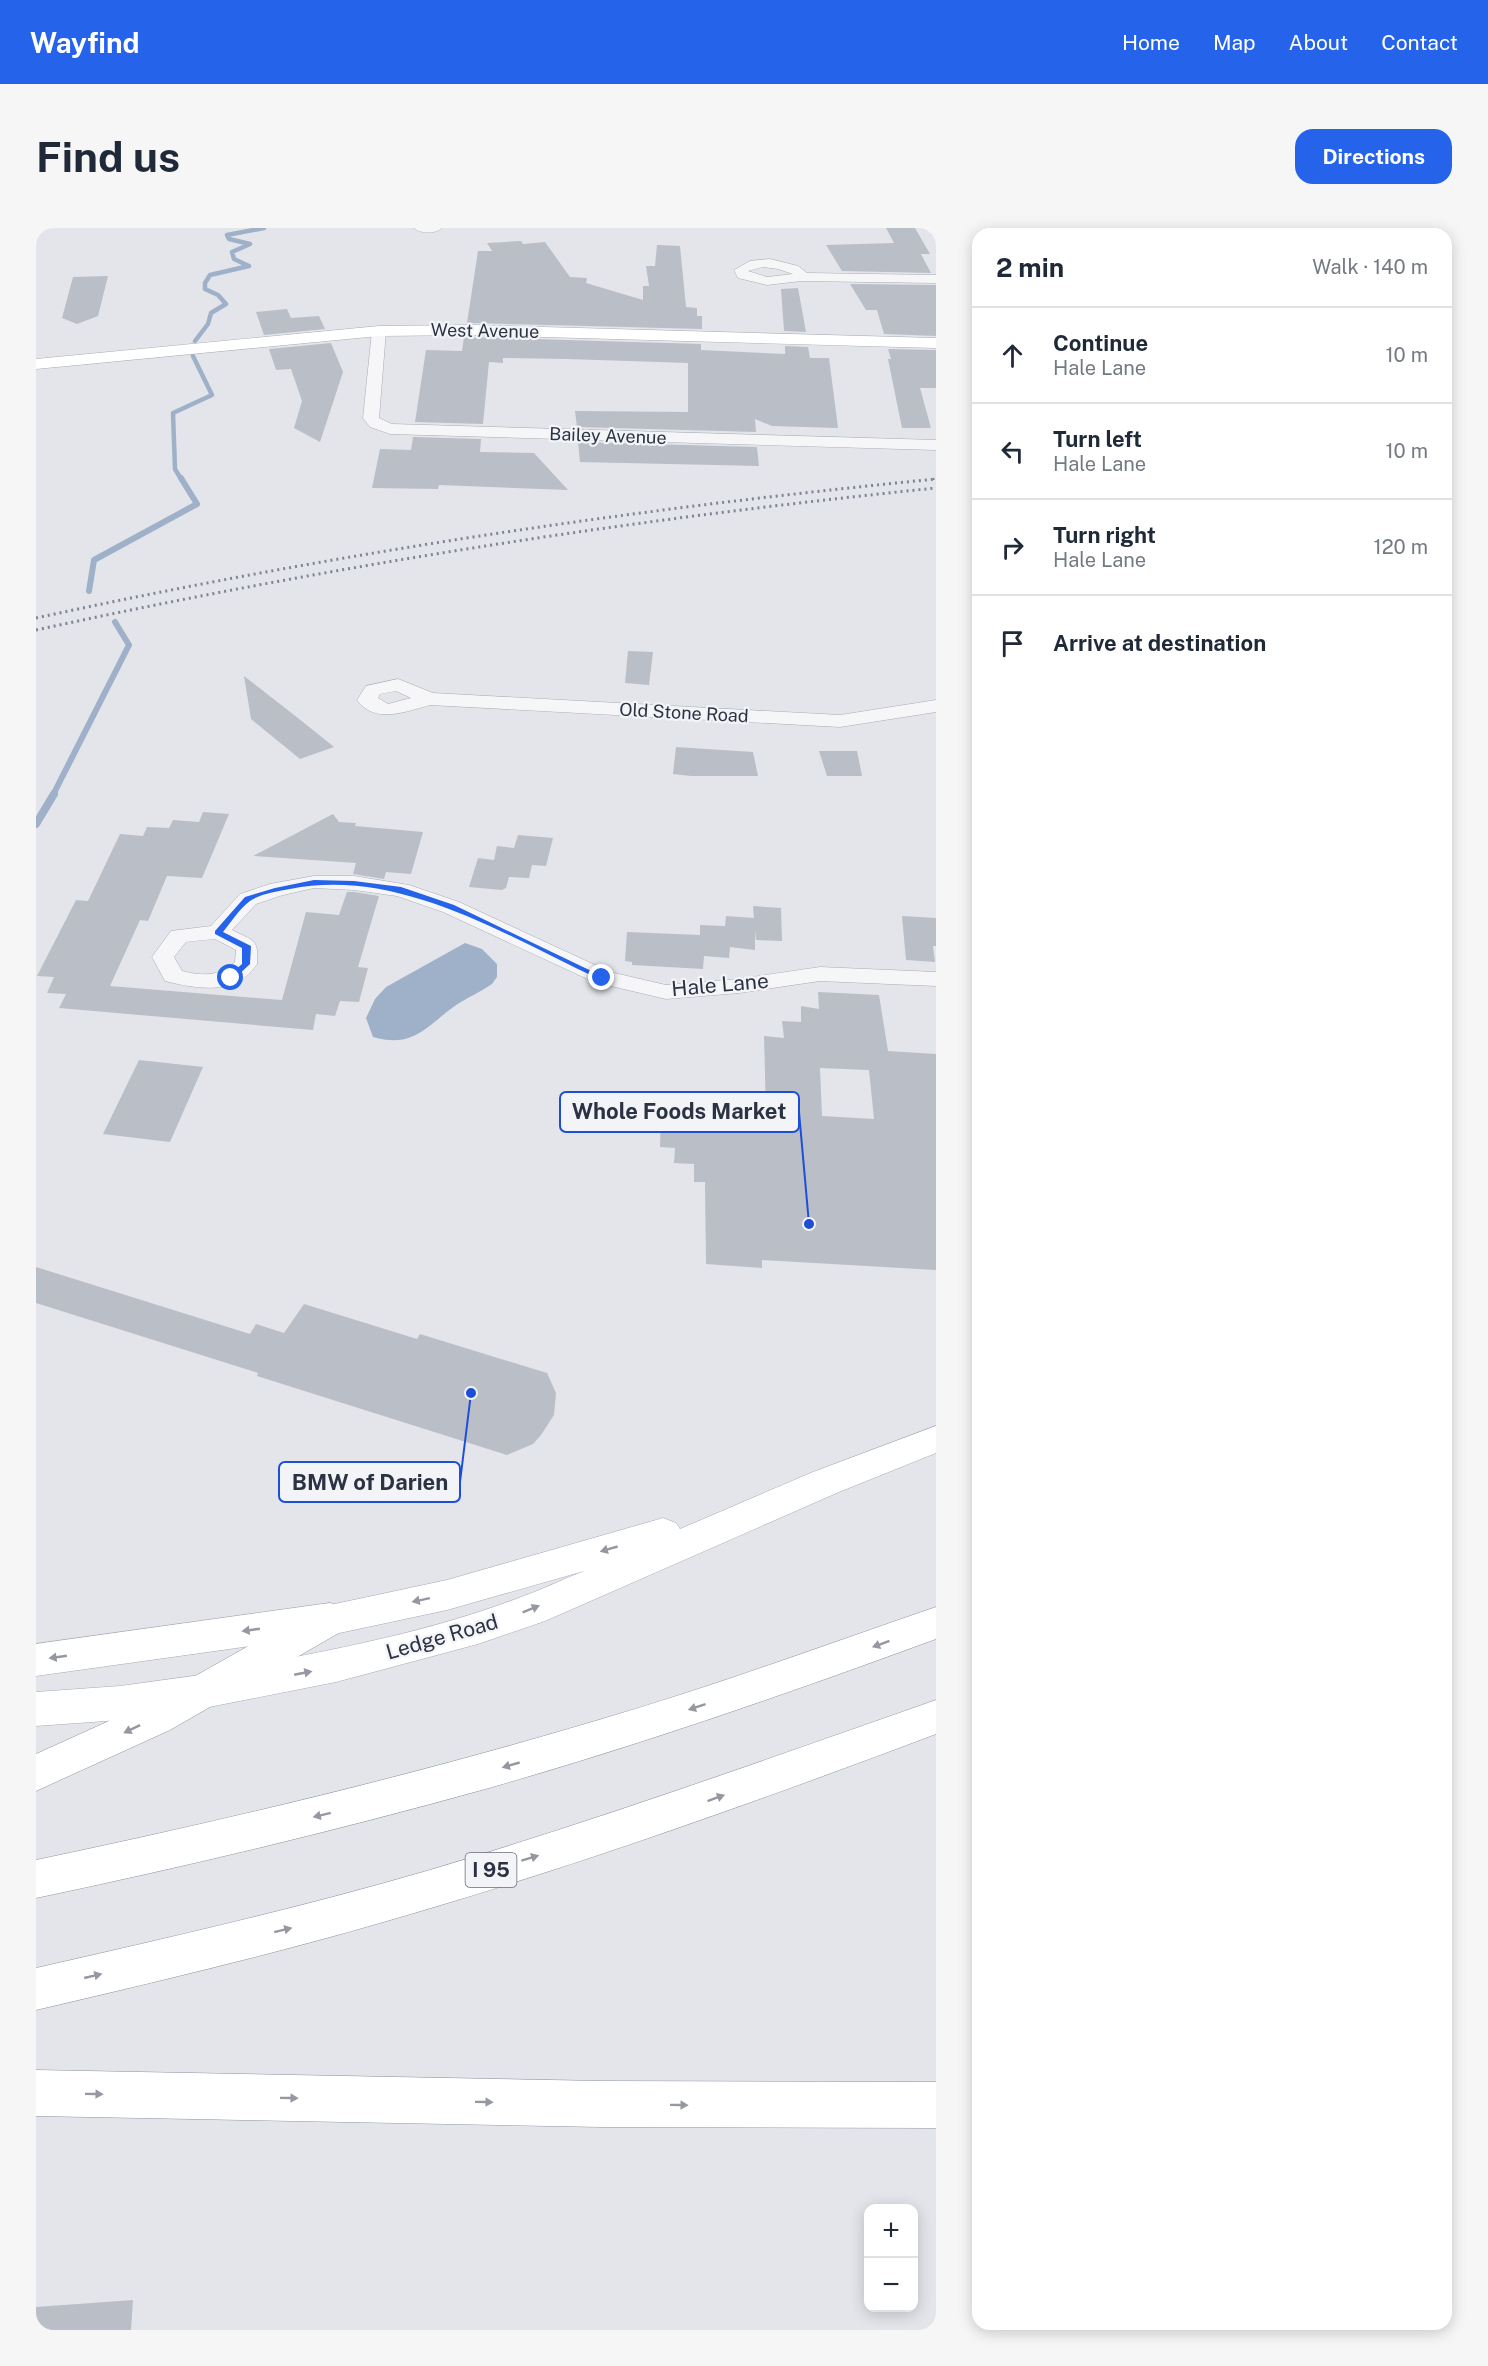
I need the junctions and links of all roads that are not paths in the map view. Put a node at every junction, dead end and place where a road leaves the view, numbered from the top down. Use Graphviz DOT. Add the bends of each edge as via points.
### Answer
graph roads {
  1 [pos="420,228"];
  2 [pos="436,228"];
  3 [pos="801,277"];
  4 [pos="936,279"];
  5 [pos="379,331"];
  6 [pos="936,343"];
  7 [pos="36,364"];
  8 [pos="936,446"];
  9 [pos="430,699"];
  10 [pos="936,706"];
  11 [pos="218,932"];
  12 [pos="936,980"];
  13 [pos="936,1439"];
  14 [pos="826,1482"];
  15 [pos="330,1618"];
  16 [pos="936,1623"];
  17 [pos="36,1660"];
  18 [pos="204,1691"];
  19 [pos="36,1709"];
  20 [pos="936,1717"];
  21 [pos="36,1773"];
  22 [pos="36,1879"];
  23 [pos="36,1989"];
  24 [pos="36,2093"];
  25 [pos="936,2105"];
  1 -- 2 [label="street"];
  3 -- 4 [label="street"];
  5 -- 6 [label="main road, West Avenue" via="483,330"];
  5 -- 7 [label="main road, West Avenue"];
  5 -- 8 [label="street, Bailey Avenue" via="371,418 375,424 390,429"];
  9 -- 10 [label="street, Old Stone Road" via="840,721"];
  11 -- 12 [label="street, Hale Lane" via="248,899 314,882 354,883 401,890 451,906 602,978 666,992 820,974"];
  13 -- 14 [label="main road, Ledge Road"];
  14 -- 15 [label="main road, Ledge Road, one-way" via="458,1592"];
  18 -- 14 [label="main road, Ledge Road, one-way" via="336,1666 478,1628 531,1610"];
  15 -- 17 [label="main road, Ledge Road, one-way"];
  15 -- 18 [label="main road"];
  16 -- 22 [label="main road, one-way" via="776,1681 531,1759 264,1830"];
  18 -- 19 [label="main road, Ledge Road"];
  18 -- 21 [label="main road, one-way" via="108,1742"];
  23 -- 20 [label="main road, I 95, one-way" via="286,1929 429,1889 699,1804"];
  24 -- 25 [label="main road, one-way" via="602,2104"];
}
